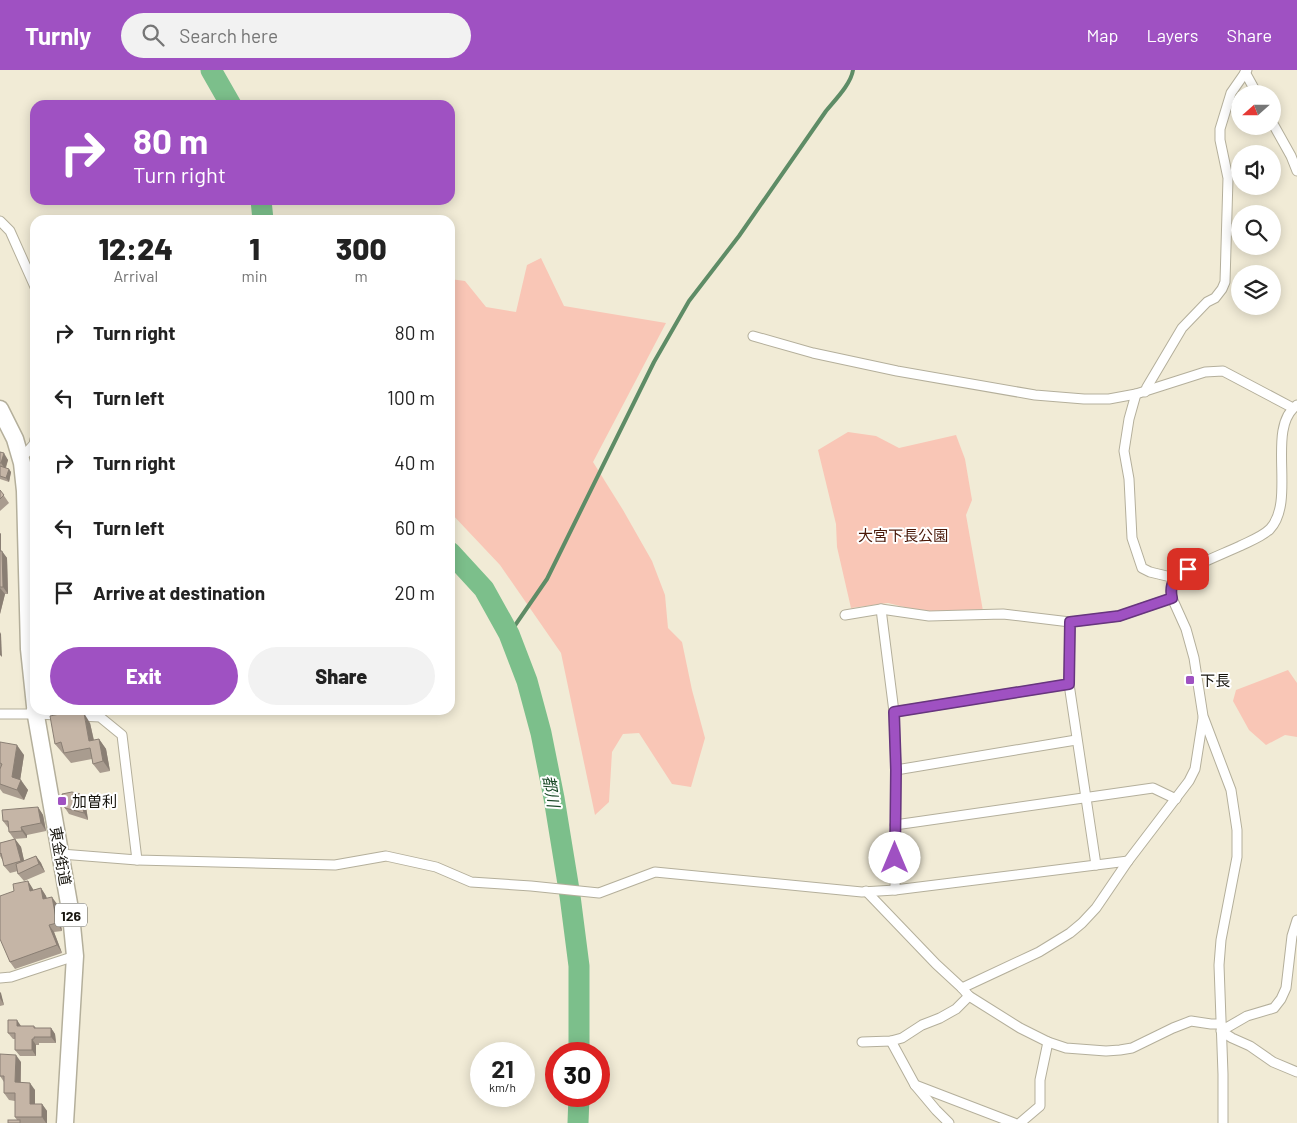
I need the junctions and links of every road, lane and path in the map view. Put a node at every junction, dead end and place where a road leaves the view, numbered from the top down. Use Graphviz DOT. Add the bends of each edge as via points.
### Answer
graph roads {
  1 [pos="1246,71"];
  2 [pos="1253,85"];
  3 [pos="1279,135"];
  4 [pos="1297,171"];
  5 [pos="0,221"];
  6 [pos="30,276"];
  7 [pos="753,336"];
  8 [pos="1140,393"];
  9 [pos="1295,407"];
  10 [pos="0,408"];
  11 [pos="30,449"];
  12 [pos="21,460"];
  13 [pos="1175,578"];
  14 [pos="1172,598"];
  15 [pos="881,610"];
  16 [pos="845,615"];
  17 [pos="1070,622"];
  18 [pos="30,659"];
  19 [pos="1069,684"];
  20 [pos="30,711"];
  21 [pos="894,712"];
  22 [pos="0,714"];
  23 [pos="36,715"];
  24 [pos="81,715"];
  25 [pos="1204,716"];
  26 [pos="1076,740"];
  27 [pos="896,770"];
  28 [pos="1085,798"];
  29 [pos="1176,799"];
  30 [pos="895,825"];
  31 [pos="61,854"];
  32 [pos="137,860"];
  33 [pos="1128,861"];
  34 [pos="1096,865"];
  35 [pos="895,890"];
  36 [pos="866,892"];
  37 [pos="1297,920"];
  38 [pos="76,956"];
  39 [pos="0,978"];
  40 [pos="962,988"];
  41 [pos="969,996"];
  42 [pos="1221,1027"];
  43 [pos="891,1041"];
  44 [pos="862,1042"];
  45 [pos="1048,1042"];
  46 [pos="1297,1072"];
  47 [pos="914,1085"];
  48 [pos="65,1123"];
  49 [pos="949,1123"];
  50 [pos="1014,1123"];
  51 [pos="1020,1123"];
  52 [pos="1223,1123"];
  1 -- 2 [label="street"];
  1 -- 8 [label="street" via="1232,93 1220,129 1228,178 1225,282 1215,298 1182,328"];
  3 -- 4 [label="street"];
  5 -- 6 [label="street" via="10,232"];
  7 -- 8 [label="street" via="878,367 1035,395 1084,399"];
  8 -- 9 [label="street" via="1205,372 1223,372"];
  8 -- 13 [label="street" via="1129,419 1124,451 1130,478 1132,538 1142,568"];
  9 -- 13 [label="street" via="1289,412 1283,430 1282,500 1275,521 1256,538"];
  10 -- 12 [label="highway, 東金街道 / 126"];
  11 -- 12 [label="street"];
  12 -- 18 [label="highway, 東金街道 / 126" via="25,491"];
  13 -- 14 [label="street"];
  14 -- 17 [label="street" via="1119,616"];
  14 -- 25 [label="street" via="1194,658"];
  15 -- 16 [label="street"];
  15 -- 17 [label="street" via="929,616 1003,614"];
  15 -- 21 [label="street"];
  17 -- 19 [label="street"];
  19 -- 21 [label="street"];
  19 -- 26 [label="street"];
  20 -- 22 [label="street"];
  21 -- 27 [label="street"];
  23 -- 31 [label="highway, 東金街道 / 126"];
  24 -- 32 [label="street" via="100,717 122,735"];
  25 -- 29 [label="street" via="1195,769"];
  25 -- 42 [label="street" via="1231,790 1237,830 1237,857 1221,940"];
  26 -- 27 [label="street"];
  26 -- 28 [label="street"];
  27 -- 30 [label="street"];
  28 -- 29 [label="street" via="1153,788"];
  28 -- 30 [label="street"];
  28 -- 34 [label="street"];
  29 -- 33 [label="street"];
  30 -- 35 [label="street"];
  31 -- 32 [label="street"];
  31 -- 38 [label="highway, 東金街道 / 126"];
  32 -- 36 [label="street" via="335,865 386,856 436,867 471,882 599,893 655,872"];
  33 -- 34 [label="street"];
  33 -- 40 [label="street" via="1096,908 1070,934"];
  34 -- 35 [label="street"];
  35 -- 36 [label="street"];
  36 -- 40 [label="street"];
  37 -- 42 [label="street" via="1286,988 1281,999 1274,1008"];
  38 -- 39 [label="street"];
  38 -- 48 [label="highway, 東金街道 / 126"];
  40 -- 41 [label="street"];
  41 -- 43 [label="street" via="956,1009"];
  41 -- 45 [label="street"];
  42 -- 45 [label="street" via="1191,1021 1132,1048 1120,1050 1066,1048"];
  42 -- 46 [label="street" via="1232,1038"];
  42 -- 52 [label="street"];
  43 -- 44 [label="street"];
  43 -- 47 [label="street"];
  45 -- 51 [label="street" via="1040,1080 1040,1106"];
  47 -- 49 [label="street"];
  47 -- 50 [label="street"];
}
